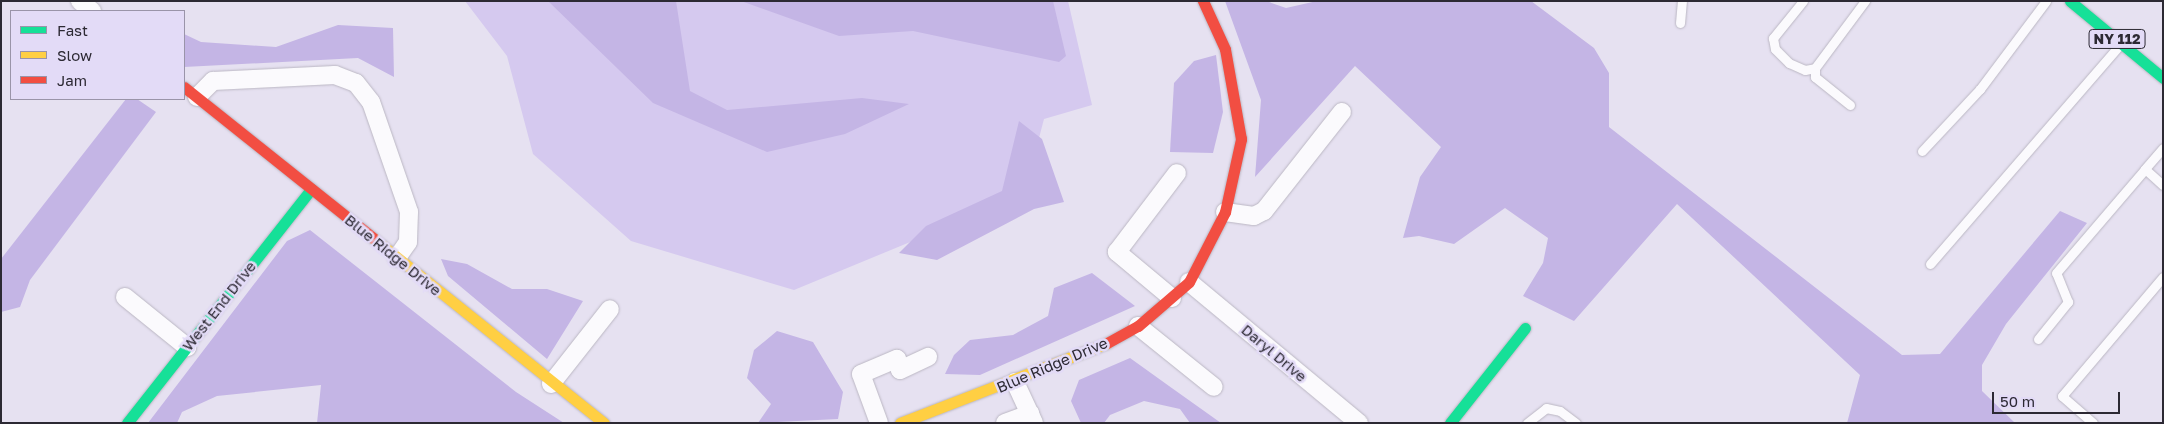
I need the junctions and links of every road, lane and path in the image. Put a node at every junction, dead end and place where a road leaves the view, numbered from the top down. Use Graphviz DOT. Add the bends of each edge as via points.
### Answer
graph roads {
  1 [pos="80,1"];
  2 [pos="1203,1"];
  3 [pos="1682,1"];
  4 [pos="1803,1"];
  5 [pos="1866,1"];
  6 [pos="2046,1"];
  7 [pos="2070,1"];
  8 [pos="91,10"];
  9 [pos="1680,23"];
  10 [pos="2121,43"];
  11 [pos="1815,68"];
  12 [pos="2163,78"];
  13 [pos="190,92"];
  14 [pos="1850,105"];
  15 [pos="1342,112"];
  16 [pos="2163,148"];
  17 [pos="1922,151"];
  18 [pos="2145,169"];
  19 [pos="1177,173"];
  20 [pos="2163,185"];
  21 [pos="311,189"];
  22 [pos="1225,212"];
  23 [pos="397,258"];
  24 [pos="1930,264"];
  25 [pos="2163,277"];
  26 [pos="1189,282"];
  27 [pos="125,298"];
  28 [pos="1172,298"];
  29 [pos="610,309"];
  30 [pos="1138,326"];
  31 [pos="1525,328"];
  32 [pos="2038,339"];
  33 [pos="187,347"];
  34 [pos="928,357"];
  35 [pos="1015,382"];
  36 [pos="550,384"];
  37 [pos="1214,387"];
  38 [pos="1032,418"];
  39 [pos="127,423"];
  40 [pos="604,423"];
  41 [pos="879,423"];
  42 [pos="900,423"];
  43 [pos="1005,423"];
  44 [pos="1359,423"];
  45 [pos="1450,423"];
  46 [pos="1527,423"];
  47 [pos="1576,423"];
  48 [pos="2093,423"];
  1 -- 8 [label="street"];
  2 -- 22 [label="street, Blue Ridge Drive" via="1225,49 1241,139"];
  3 -- 9 [label="lane"];
  4 -- 11 [label="lane" via="1774,38 1775,49 1789,62 1805,70"];
  5 -- 11 [label="lane"];
  6 -- 17 [label="lane" via="1980,90"];
  7 -- 10 [label="street, NY 112"];
  10 -- 12 [label="street, NY 112"];
  10 -- 24 [label="lane"];
  11 -- 14 [label="lane" via="1815,77"];
  13 -- 21 [label="street, Blue Ridge Drive"];
  13 -- 23 [label="street" via="213,81 335,75 356,83 371,102 409,212 408,242"];
  15 -- 22 [label="street" via="1264,211 1254,216"];
  16 -- 18 [label="lane"];
  18 -- 20 [label="lane"];
  18 -- 32 [label="lane" via="2056,273 2068,302"];
  19 -- 28 [label="street" via="1117,252"];
  21 -- 23 [label="street, Blue Ridge Drive"];
  21 -- 33 [label="street, West End Drive"];
  22 -- 26 [label="street, Blue Ridge Drive"];
  23 -- 36 [label="street, Blue Ridge Drive"];
  25 -- 48 [label="lane" via="2062,396"];
  26 -- 28 [label="street, Blue Ridge Drive"];
  26 -- 44 [label="street, Daryl Drive"];
  27 -- 33 [label="street"];
  28 -- 30 [label="street, Blue Ridge Drive"];
  29 -- 36 [label="street"];
  30 -- 35 [label="street, Blue Ridge Drive"];
  30 -- 37 [label="street"];
  31 -- 45 [label="street"];
  33 -- 39 [label="street, West End Drive"];
  34 -- 41 [label="street" via="900,370 897,360 861,374"];
  35 -- 38 [label="street"];
  35 -- 42 [label="street, Blue Ridge Drive"];
  36 -- 40 [label="street, Blue Ridge Drive"];
  38 -- 43 [label="street"];
  46 -- 47 [label="lane" via="1546,408 1560,411"];
}
